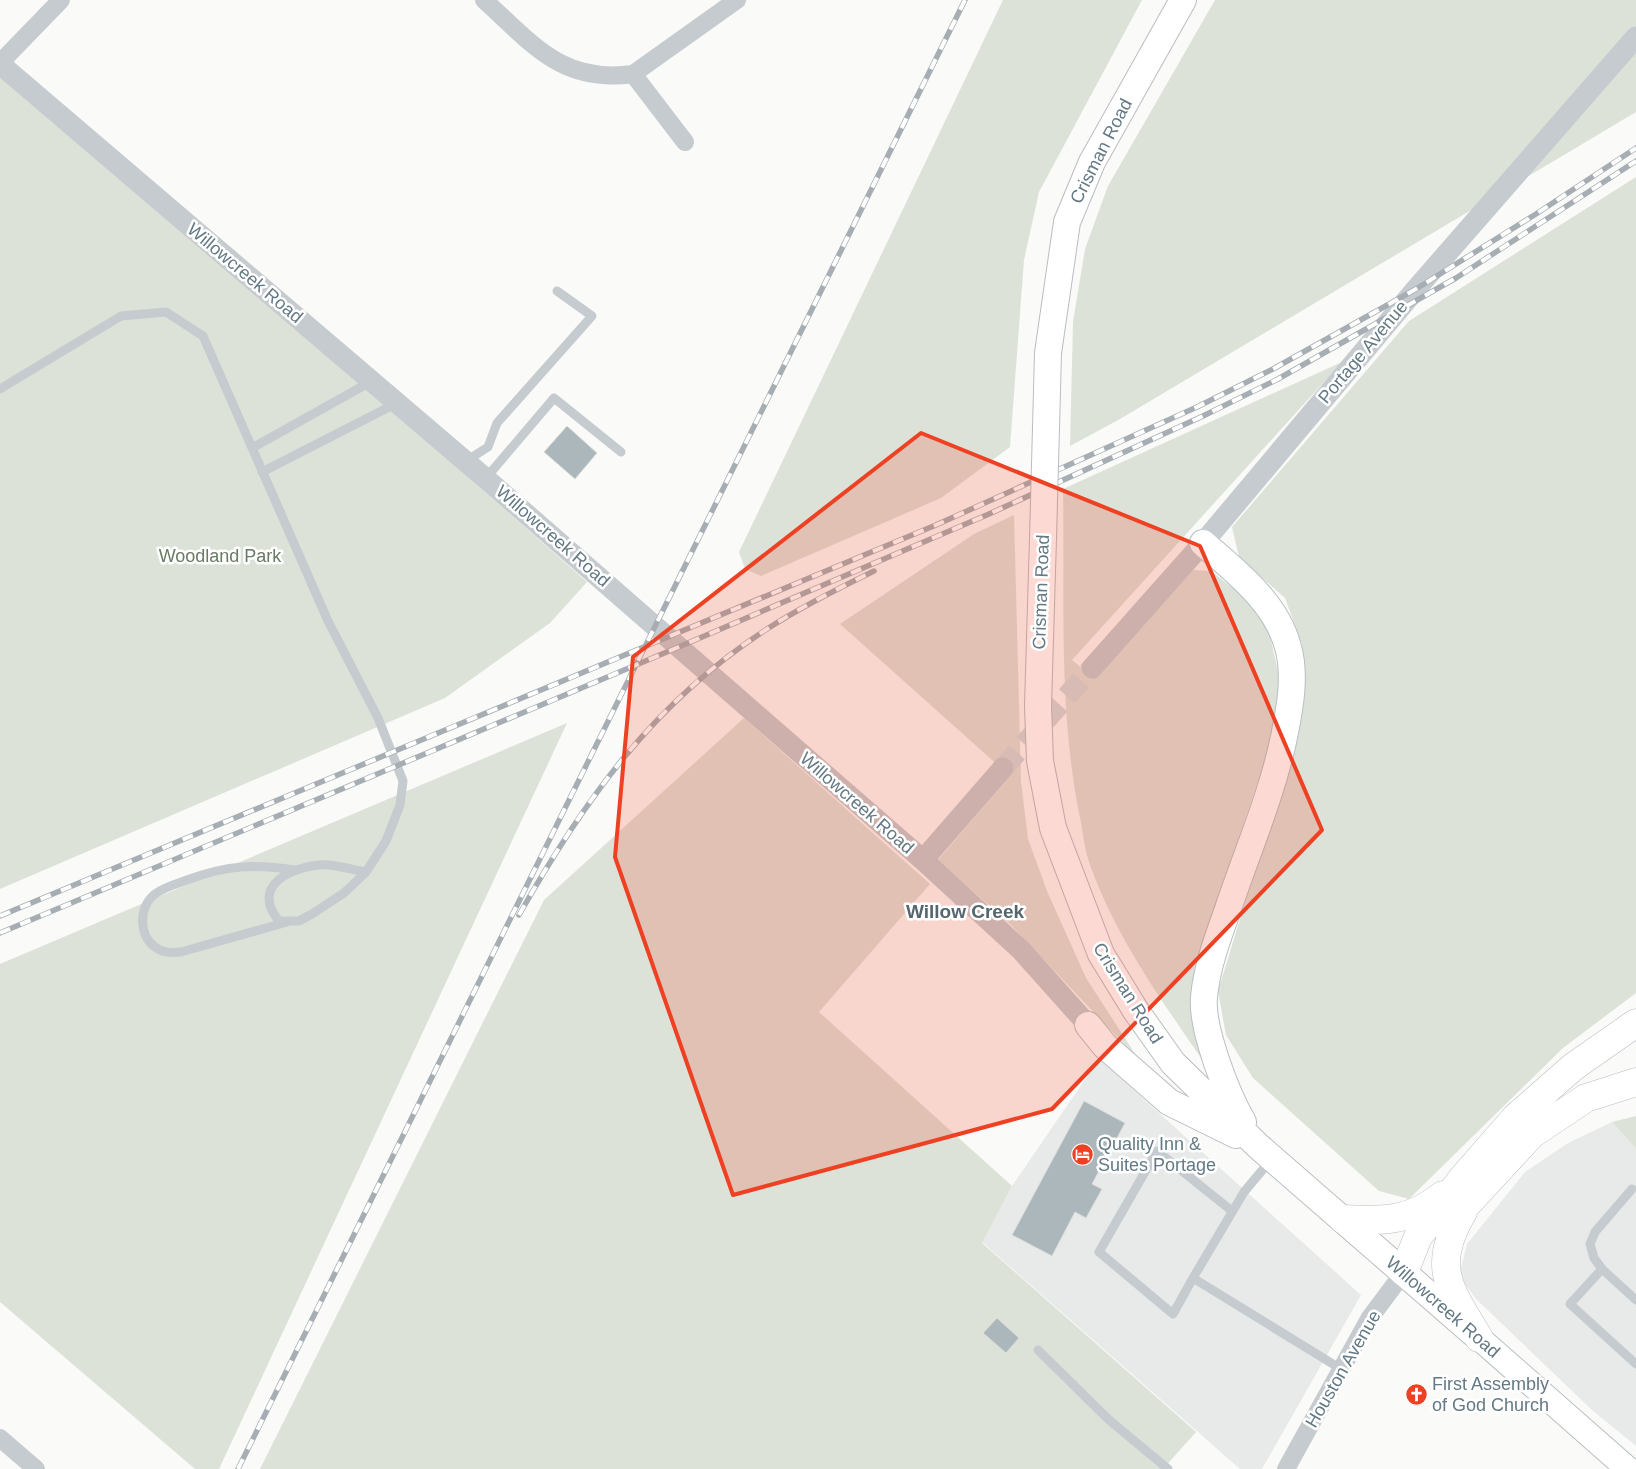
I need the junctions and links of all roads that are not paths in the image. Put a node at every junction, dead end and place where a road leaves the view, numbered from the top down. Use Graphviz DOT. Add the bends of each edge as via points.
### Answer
graph roads {
  1 [pos="60,0"];
  2 [pos="484,0"];
  3 [pos="737,0"];
  4 [pos="1183,0"];
  5 [pos="1636,37"];
  6 [pos="0,64"];
  7 [pos="632,74"];
  8 [pos="686,142"];
  9 [pos="557,291"];
  10 [pos="372,381"];
  11 [pos="0,389"];
  12 [pos="397,403"];
  13 [pos="252,448"];
  14 [pos="621,452"];
  15 [pos="466,461"];
  16 [pos="262,472"];
  17 [pos="485,478"];
  18 [pos="1203,543"];
  19 [pos="1092,668"];
  20 [pos="1003,768"];
  21 [pos="923,860"];
  22 [pos="296,870"];
  23 [pos="366,872"];
  24 [pos="288,922"];
  25 [pos="1088,1026"];
  26 [pos="1629,1031"];
  27 [pos="1636,1066"];
  28 [pos="1636,1082"];
  29 [pos="1586,1098"];
  30 [pos="1265,1152"];
  31 [pos="1466,1189"];
  32 [pos="1632,1189"];
  33 [pos="1232,1211"];
  34 [pos="1343,1219"];
  35 [pos="1602,1269"];
  36 [pos="1404,1272"];
  37 [pos="1193,1278"];
  38 [pos="1636,1300"];
  39 [pos="1479,1338"];
  40 [pos="1038,1350"];
  41 [pos="1636,1364"];
  42 [pos="1342,1369"];
  43 [pos="0,1438"];
  44 [pos="36,1469"];
  45 [pos="1168,1469"];
  46 [pos="1286,1469"];
  47 [pos="1628,1469"];
  1 -- 6 [label="street"];
  2 -- 7 [label="street" via="537,47 575,72 615,77"];
  3 -- 7 [label="street"];
  4 -- 30 [label="main road, Crisman Road, bridge" via="1092,162 1067,222 1048,353 1038,706 1040,761 1053,828 1101,954 1173,1063"];
  5 -- 18 [label="street, Portage Avenue" via="1416,289"];
  6 -- 10 [label="street, Willowcreek Road"];
  7 -- 8 [label="street"];
  9 -- 15 [label="lane" via="592,316 497,423 488,447"];
  10 -- 12 [label="street, Willowcreek Road"];
  10 -- 13 [label="lane"];
  11 -- 13 [label="lane" via="121,316 166,312 203,336"];
  12 -- 15 [label="street, Willowcreek Road"];
  12 -- 16 [label="lane"];
  13 -- 16 [label="lane"];
  14 -- 17 [label="lane" via="554,398"];
  15 -- 17 [label="street, Willowcreek Road"];
  16 -- 23 [label="lane" via="328,621 378,718 403,781 400,805 386,842"];
  17 -- 21 [label="street, Willowcreek Road"];
  18 -- 19 [label="street, Portage Avenue"];
  18 -- 30 [label="main road" via="1244,579 1272,611 1288,647 1292,697 1279,761 1213,951 1204,998 1211,1043 1233,1105"];
  20 -- 21 [label="street"];
  21 -- 25 [label="street, Willowcreek Road" via="1021,950"];
  22 -- 23 [label="lane" via="321,864"];
  22 -- 24 [label="lane" via="278,880 271,888 268,900 279,921"];
  22 -- 24 [label="lane" via="259,865 208,872 155,894 142,919 145,934 154,947 166,953"];
  23 -- 24 [label="lane" via="344,893 299,921"];
  25 -- 30 [label="main road" via="1105,1046 1169,1102"];
  26 -- 31 [label="highway" via="1573,1067 1515,1118"];
  27 -- 29 [label="highway"];
  28 -- 29 [label="highway"];
  29 -- 31 [label="highway" via="1532,1134"];
  30 -- 33 [label="lane"];
  30 -- 34 [label="main road, Willowcreek Road"];
  31 -- 34 [label="highway" via="1404,1217 1381,1221"];
  31 -- 36 [label="highway"];
  31 -- 39 [label="highway" via="1446,1248 1446,1266 1451,1292"];
  32 -- 35 [label="lane" via="1595,1232 1590,1244"];
  33 -- 37 [label="lane"];
  33 -- 37 [label="lane" via="1157,1151 1099,1252 1173,1314"];
  34 -- 36 [label="main road, Willowcreek Road"];
  35 -- 38 [label="lane"];
  35 -- 41 [label="lane" via="1570,1304"];
  36 -- 39 [label="main road, Willowcreek Road"];
  36 -- 42 [label="street, Houston Avenue" via="1369,1319"];
  37 -- 42 [label="lane"];
  39 -- 47 [label="main road, Willowcreek Road"];
  40 -- 45 [label="lane" via="1108,1419"];
  42 -- 46 [label="street, Houston Avenue"];
  43 -- 44 [label="street"];
}
